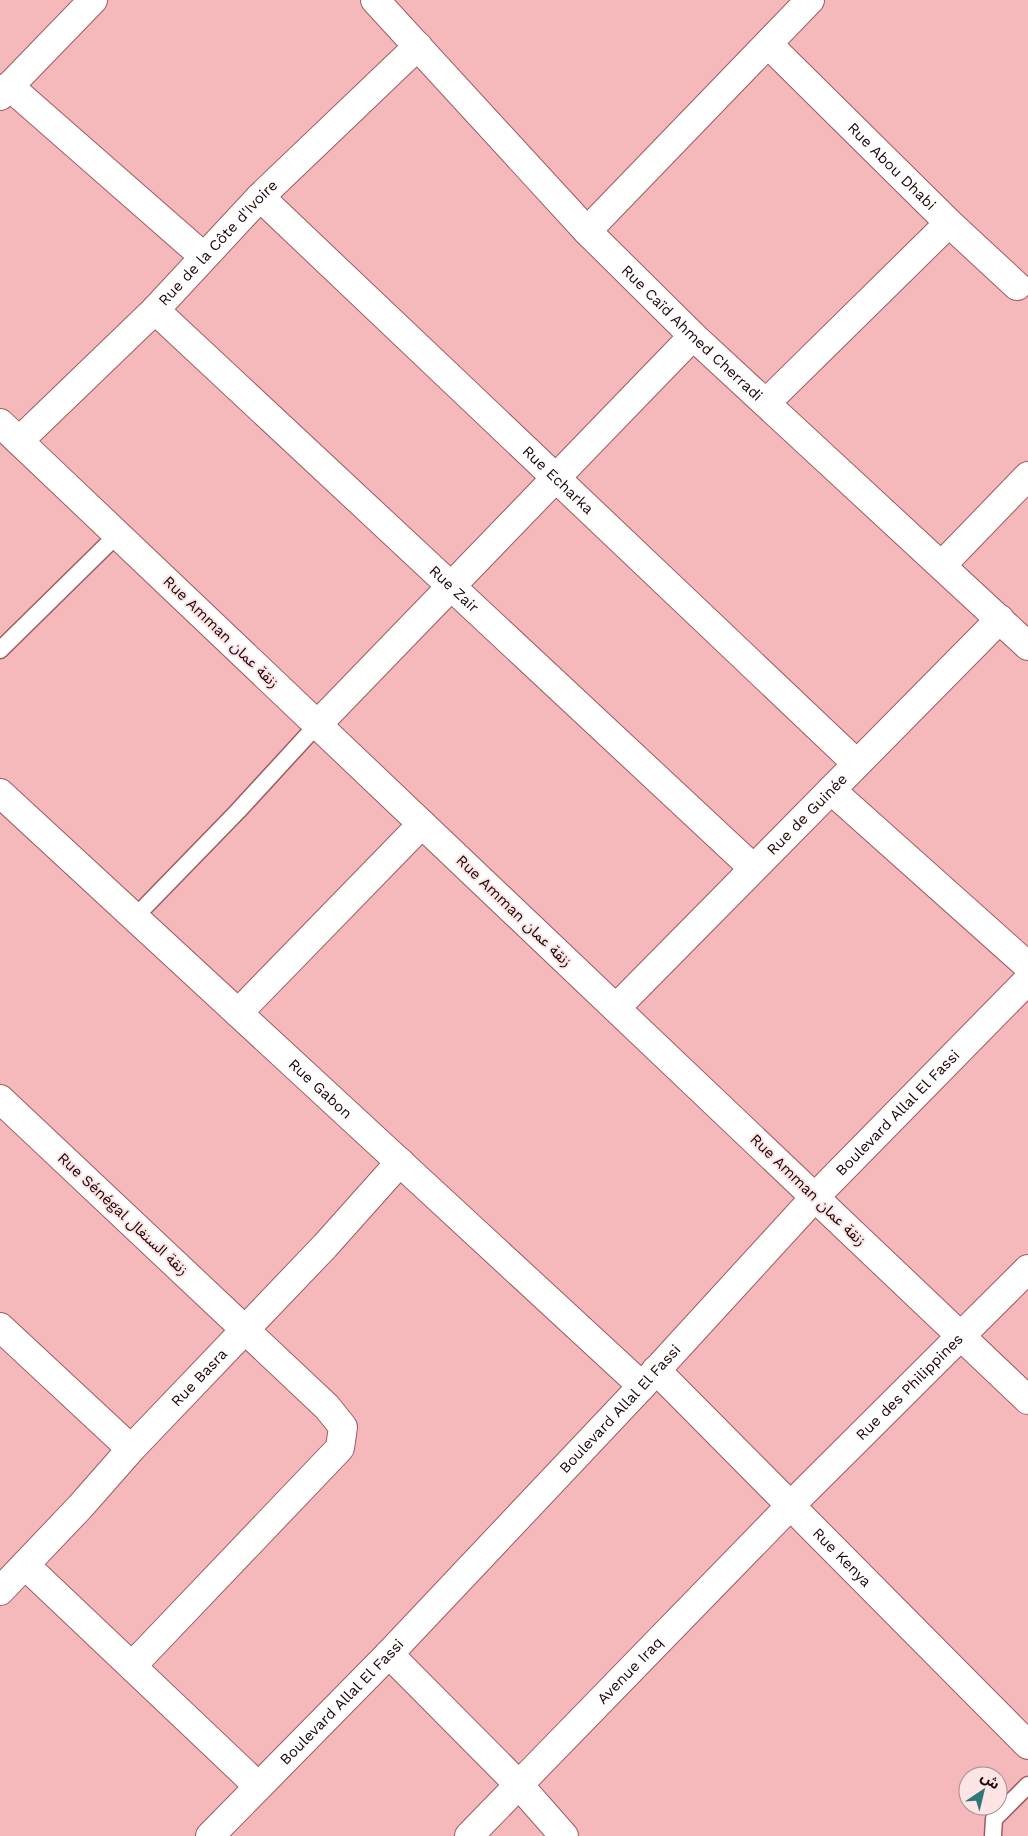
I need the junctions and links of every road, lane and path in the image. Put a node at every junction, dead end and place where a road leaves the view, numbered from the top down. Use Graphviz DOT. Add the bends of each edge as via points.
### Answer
graph roads {
  1 [pos="93,0"];
  2 [pos="375,0"];
  3 [pos="810,0"];
  4 [pos="768,44"];
  5 [pos="418,46"];
  6 [pos="5,91"];
  7 [pos="260,197"];
  8 [pos="949,223"];
  9 [pos="587,231"];
  10 [pos="203,256"];
  11 [pos="1017,286"];
  12 [pos="155,310"];
  13 [pos="693,336"];
  14 [pos="767,402"];
  15 [pos="0,423"];
  16 [pos="20,441"];
  17 [pos="1028,476"];
  18 [pos="556,478"];
  19 [pos="118,534"];
  20 [pos="942,565"];
  21 [pos="451,586"];
  22 [pos="1000,618"];
  23 [pos="1028,646"];
  24 [pos="0,650"];
  25 [pos="318,725"];
  26 [pos="856,763"];
  27 [pos="831,790"];
  28 [pos="0,793"];
  29 [pos="422,824"];
  30 [pos="753,868"];
  31 [pos="135,918"];
  32 [pos="1028,966"];
  33 [pos="1028,980"];
  34 [pos="616,1008"];
  35 [pos="238,1013"];
  36 [pos="0,1099"];
  37 [pos="400,1162"];
  38 [pos="815,1197"];
  39 [pos="1028,1269"];
  40 [pos="246,1330"];
  41 [pos="961,1336"];
  42 [pos="4,1338"];
  43 [pos="649,1378"];
  44 [pos="1028,1400"];
  45 [pos="131,1448"];
  46 [pos="791,1505"];
  47 [pos="25,1565"];
  48 [pos="0,1591"];
  49 [pos="389,1654"];
  50 [pos="132,1666"];
  51 [pos="1028,1745"];
  52 [pos="1028,1785"];
  53 [pos="258,1786"];
  54 [pos="520,1786"];
  55 [pos="210,1836"];
  56 [pos="469,1836"];
  57 [pos="564,1836"];
  58 [pos="993,1836"];
  1 -- 6 [label="street"];
  2 -- 5 [label="street, Rue Caïd Ahmed Cherradi"];
  3 -- 4 [label="street"];
  4 -- 8 [label="street, Rue Abou Dhabi"];
  4 -- 9 [label="street"];
  5 -- 7 [label="street, Rue de la Côte d'Ivoire"];
  5 -- 9 [label="street, Rue Caïd Ahmed Cherradi"];
  6 -- 10 [label="street"];
  7 -- 10 [label="street, Rue de la Côte d'Ivoire"];
  7 -- 18 [label="street, Rue Echarka"];
  8 -- 11 [label="street, Rue Abou Dhabi"];
  8 -- 14 [label="street"];
  9 -- 13 [label="street, Rue Caïd Ahmed Cherradi"];
  10 -- 12 [label="street, Rue de la Côte d'Ivoire"];
  12 -- 16 [label="street, Rue de la Côte d'Ivoire"];
  12 -- 21 [label="street, Rue Zair"];
  13 -- 14 [label="street, Rue Caïd Ahmed Cherradi"];
  13 -- 18 [label="street"];
  14 -- 20 [label="street, Rue Caïd Ahmed Cherradi"];
  15 -- 16 [label="street, Rue Amman زنقة عمان"];
  16 -- 19 [label="street, Rue Amman زنقة عمان"];
  17 -- 20 [label="street"];
  18 -- 21 [label="street"];
  18 -- 26 [label="street, Rue Echarka"];
  19 -- 24 [label="lane"];
  19 -- 25 [label="street, Rue Amman زنقة عمان"];
  20 -- 22 [label="street, Rue Caïd Ahmed Cherradi"];
  21 -- 25 [label="street"];
  21 -- 30 [label="street, Rue Zair"];
  22 -- 23 [label="street, Rue Caïd Ahmed Cherradi"];
  22 -- 26 [label="street, Rue de Guinée"];
  25 -- 29 [label="street, Rue Amman زنقة عمان"];
  25 -- 31 [label="lane"];
  26 -- 27 [label="street, Rue de Guinée"];
  27 -- 30 [label="street, Rue de Guinée"];
  27 -- 32 [label="street"];
  28 -- 31 [label="street, Rue Gabon"];
  29 -- 34 [label="street, Rue Amman زنقة عمان"];
  29 -- 35 [label="street"];
  30 -- 34 [label="street, Rue de Guinée"];
  31 -- 35 [label="street, Rue Gabon"];
  33 -- 38 [label="street, Boulevard Allal El Fassi"];
  34 -- 38 [label="street, Rue Amman زنقة عمان"];
  35 -- 37 [label="street, Rue Gabon"];
  36 -- 40 [label="street, Rue Sénégal زنقة السنغال"];
  37 -- 40 [label="street, Rue Basra"];
  37 -- 43 [label="street, Rue Gabon"];
  38 -- 41 [label="street, Rue Amman زنقة عمان"];
  38 -- 43 [label="street, Boulevard Allal El Fassi"];
  39 -- 41 [label="street, Rue des Philippines"];
  40 -- 45 [label="street, Rue Basra"];
  40 -- 50 [label="street, Rue Sénégal زنقة السنغال" via="327,1406 343,1426 340,1448"];
  41 -- 44 [label="street, Rue Amman زنقة عمان"];
  41 -- 46 [label="street, Rue des Philippines"];
  42 -- 45 [label="street"];
  43 -- 46 [label="street, Rue Kenya"];
  43 -- 49 [label="street, Boulevard Allal El Fassi"];
  45 -- 47 [label="street, Rue Basra"];
  46 -- 51 [label="street, Rue Kenya"];
  46 -- 54 [label="street, Avenue Iraq"];
  47 -- 48 [label="street, Rue Basra"];
  47 -- 50 [label="street"];
  49 -- 53 [label="street, Boulevard Allal El Fassi"];
  49 -- 54 [label="street"];
  50 -- 53 [label="street"];
  52 -- 58 [label="lane" via="994,1819"];
  53 -- 55 [label="street, Boulevard Allal El Fassi"];
  54 -- 56 [label="street, Avenue Iraq"];
  54 -- 57 [label="street"];
}
